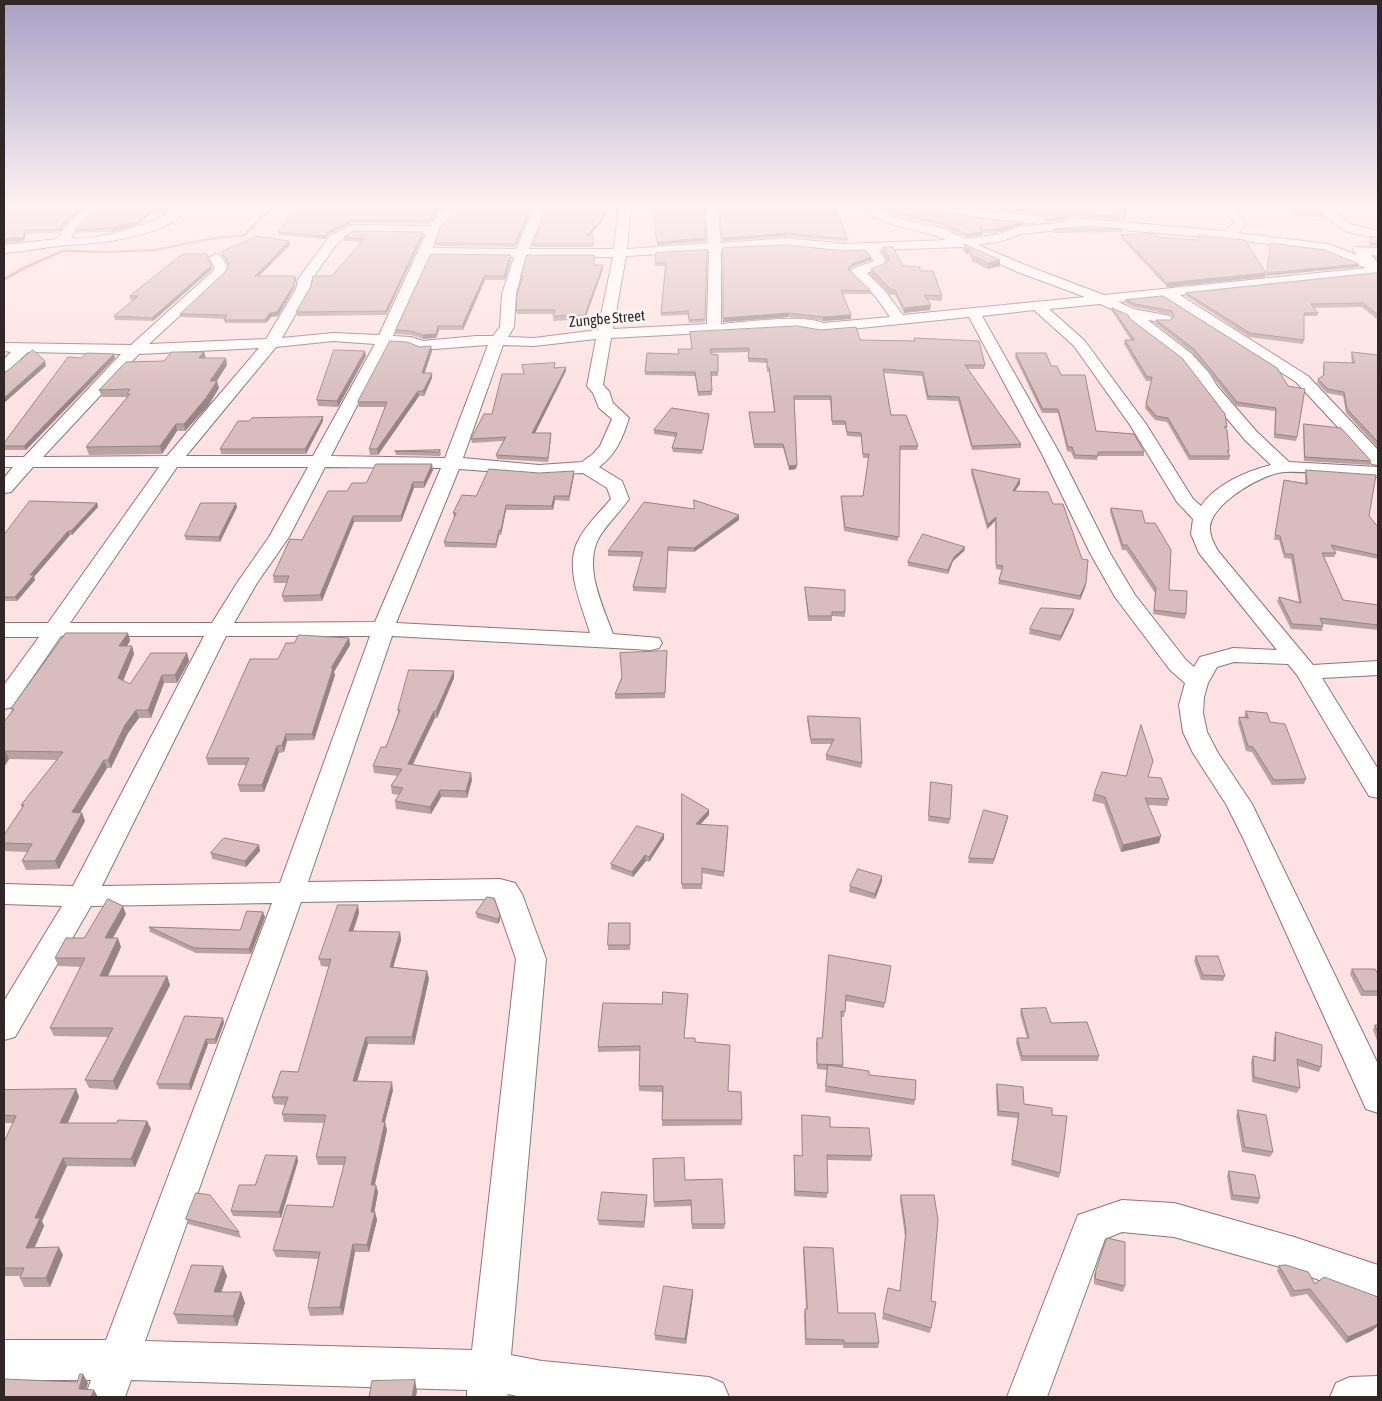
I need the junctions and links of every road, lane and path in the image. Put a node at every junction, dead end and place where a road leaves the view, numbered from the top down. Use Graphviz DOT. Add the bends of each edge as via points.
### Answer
graph roads {
  1 [pos="218,272"];
  2 [pos="310,272"];
  3 [pos="416,272"];
  4 [pos="516,272"];
  5 [pos="616,272"];
  6 [pos="715,272"];
  7 [pos="858,272"];
  8 [pos="1032,272"];
  9 [pos="1346,272"];
  10 [pos="1348,272"];
  11 [pos="1165,292"];
  12 [pos="1107,298"];
  13 [pos="1037,306"];
  14 [pos="972,312"];
  15 [pos="1165,319"];
  16 [pos="899,320"];
  17 [pos="714,326"];
  18 [pos="605,334"];
  19 [pos="384,340"];
  20 [pos="497,341"];
  21 [pos="271,343"];
  22 [pos="4,346"];
  23 [pos="25,347"];
  24 [pos="135,349"];
  25 [pos="4,367"];
  26 [pos="1378,460"];
  27 [pos="4,462"];
  28 [pos="28,462"];
  29 [pos="319,462"];
  30 [pos="171,463"];
  31 [pos="452,463"];
  32 [pos="586,467"];
  33 [pos="1284,467"];
  34 [pos="1378,472"];
  35 [pos="4,488"];
  36 [pos="1202,517"];
  37 [pos="219,629"];
  38 [pos="4,630"];
  39 [pos="383,630"];
  40 [pos="54,631"];
  41 [pos="604,641"];
  42 [pos="651,643"];
  43 [pos="1301,664"];
  44 [pos="1378,668"];
  45 [pos="1196,681"];
  46 [pos="4,702"];
  47 [pos="1378,790"];
  48 [pos="290,893"];
  49 [pos="4,894"];
  50 [pos="82,896"];
  51 [pos="4,1028"];
  52 [pos="1378,1099"];
  53 [pos="1378,1283"];
  54 [pos="4,1360"];
  55 [pos="117,1360"];
  56 [pos="490,1384"];
  57 [pos="1378,1396"];
  58 [pos="106,1397"];
  59 [pos="709,1397"];
  60 [pos="1028,1397"];
  61 [pos="1350,1397"];
  1 -- 24 [label="street"];
  2 -- 21 [label="street"];
  3 -- 19 [label="street"];
  4 -- 20 [label="street" via="506,327"];
  5 -- 18 [label="street"];
  6 -- 17 [label="street"];
  7 -- 16 [label="street" via="888,300"];
  8 -- 15 [label="street" via="1093,294 1130,313"];
  9 -- 11 [label="street, Zungbe Street"];
  10 -- 15 [label="street" via="1328,278 1298,275 1230,283 1211,294 1173,306 1166,311"];
  11 -- 12 [label="street, Zungbe Street"];
  11 -- 26 [label="street" via="1302,379"];
  12 -- 13 [label="street, Zungbe Street"];
  12 -- 15 [label="street" via="1164,324"];
  12 -- 33 [label="street" via="1178,347 1251,436"];
  13 -- 14 [label="street, Zungbe Street"];
  13 -- 36 [label="street" via="1079,343 1138,424 1186,502"];
  14 -- 16 [label="street, Zungbe Street"];
  14 -- 45 [label="street" via="1126,597 1178,665"];
  16 -- 18 [label="street, Zungbe Street" via="821,328 797,324"];
  18 -- 20 [label="street, Zungbe Street" via="534,342"];
  18 -- 32 [label="street" via="595,386 601,392 605,405 621,418 613,441 594,463"];
  19 -- 20 [label="street, Zungbe Street" via="411,341 421,346"];
  19 -- 21 [label="street, Zungbe Street" via="333,337"];
  19 -- 29 [label="street"];
  20 -- 31 [label="street"];
  21 -- 24 [label="street, Zungbe Street"];
  21 -- 30 [label="street"];
  22 -- 23 [label="street, Zungbe Street"];
  23 -- 24 [label="street, Zungbe Street"];
  23 -- 25 [label="street"];
  24 -- 28 [label="street"];
  27 -- 28 [label="street"];
  28 -- 30 [label="street"];
  28 -- 35 [label="street"];
  29 -- 30 [label="street"];
  29 -- 31 [label="street"];
  29 -- 37 [label="street" via="279,537"];
  30 -- 40 [label="street"];
  31 -- 32 [label="street" via="539,470"];
  31 -- 39 [label="street"];
  32 -- 41 [label="street" via="615,485 620,499 586,542 583,571"];
  33 -- 34 [label="street"];
  33 -- 36 [label="street" via="1261,473 1234,486"];
  36 -- 43 [label="street" via="1202,540 1209,553"];
  37 -- 39 [label="street"];
  37 -- 40 [label="street"];
  37 -- 50 [label="street"];
  38 -- 40 [label="street"];
  39 -- 41 [label="street"];
  39 -- 48 [label="street"];
  40 -- 46 [label="street"];
  41 -- 42 [label="street"];
  43 -- 44 [label="street"];
  43 -- 45 [label="street" via="1234,655 1208,662"];
  43 -- 47 [label="street"];
  45 -- 52 [label="street" via="1190,697 1192,723 1205,751 1238,802"];
  48 -- 50 [label="street"];
  48 -- 55 [label="street"];
  48 -- 56 [label="street" via="500,889 505,890 510,898 531,959"];
  49 -- 50 [label="street"];
  50 -- 51 [label="street"];
  53 -- 60 [label="street" via="1294,1254 1174,1220 1122,1216 1091,1226"];
  54 -- 55 [label="street"];
  55 -- 56 [label="street"];
  55 -- 58 [label="street"];
  56 -- 59 [label="street" via="542,1381"];
  57 -- 61 [label="street"];
}
